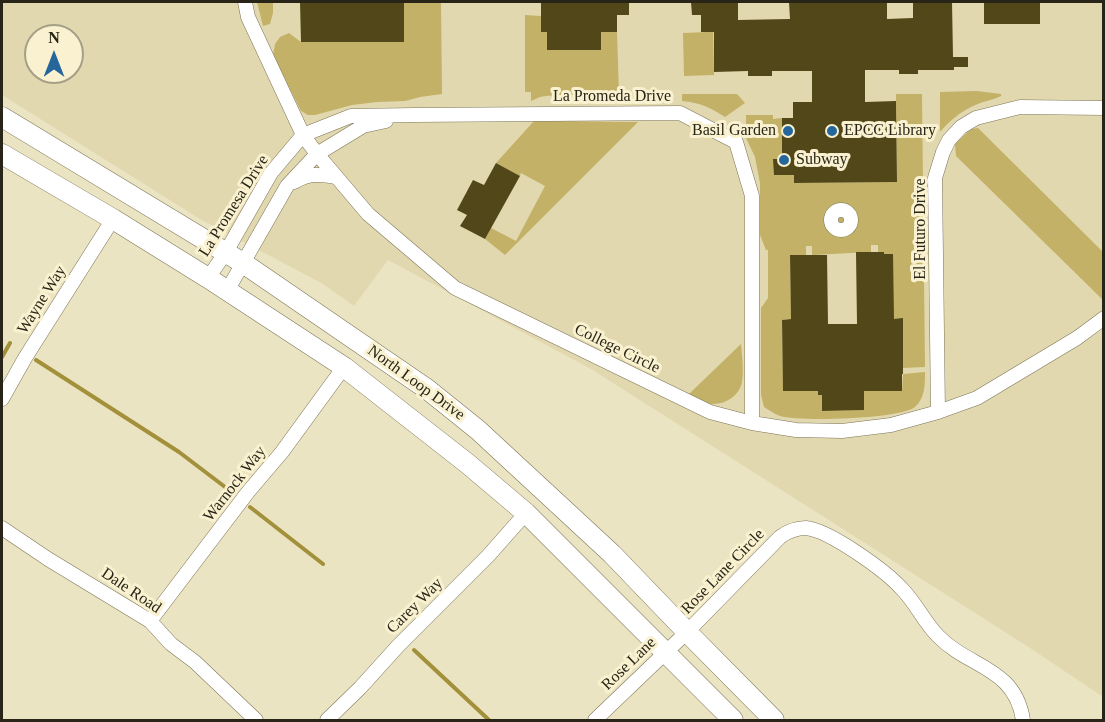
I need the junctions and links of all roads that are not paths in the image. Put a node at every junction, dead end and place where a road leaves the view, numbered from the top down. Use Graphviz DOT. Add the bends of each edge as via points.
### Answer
graph roads {
  1 [pos="244,2"];
  2 [pos="1104,108"];
  3 [pos="414,115"];
  4 [pos="2,117"];
  5 [pos="303,135"];
  6 [pos="2,154"];
  7 [pos="316,154"];
  8 [pos="336,177"];
  9 [pos="287,186"];
  10 [pos="113,219"];
  11 [pos="226,252"];
  12 [pos="243,263"];
  13 [pos="208,278"];
  14 [pos="227,291"];
  15 [pos="1104,318"];
  16 [pos="344,367"];
  17 [pos="2,399"];
  18 [pos="938,412"];
  19 [pos="752,423"];
  20 [pos="526,513"];
  21 [pos="2,528"];
  22 [pos="150,621"];
  23 [pos="687,632"];
  24 [pos="666,652"];
  25 [pos="256,720"];
  26 [pos="327,720"];
  27 [pos="595,720"];
  28 [pos="732,720"];
  29 [pos="774,720"];
  30 [pos="1023,720"];
  1 -- 5 [label="street, College Circle"];
  2 -- 18 [label="street, El Futuro Drive" via="1020,107 976,118 949,140 935,178"];
  3 -- 5 [label="street, La Promesa Drive" via="351,116"];
  3 -- 7 [label="street" via="363,126"];
  3 -- 19 [label="street, La Promeda Drive" via="680,113 736,142 752,196"];
  4 -- 11 [label="main road, North Loop Drive"];
  5 -- 7 [label="street, College Circle"];
  5 -- 11 [label="street, La Promesa Drive" via="271,173"];
  6 -- 10 [label="main road, North Loop Drive"];
  7 -- 8 [label="street, College Circle"];
  7 -- 9 [label="street"];
  8 -- 9 [label="street" via="304,176"];
  8 -- 19 [label="street, College Circle" via="364,210 455,288 710,412"];
  9 -- 12 [label="street"];
  10 -- 13 [label="main road, North Loop Drive"];
  10 -- 17 [label="street, Wayne Way"];
  11 -- 12 [label="main road, North Loop Drive"];
  11 -- 13 [label="street, La Promesa Drive"];
  12 -- 14 [label="street"];
  12 -- 23 [label="main road, North Loop Drive" via="427,389 478,430 612,554"];
  13 -- 14 [label="main road, North Loop Drive"];
  14 -- 16 [label="main road, North Loop Drive"];
  15 -- 18 [label="street, College Circle" via="977,398"];
  16 -- 20 [label="main road, North Loop Drive"];
  16 -- 22 [label="street, Warnock Way"];
  18 -- 19 [label="street, College Circle" via="891,425 842,431 796,430"];
  20 -- 24 [label="main road, North Loop Drive"];
  20 -- 26 [label="street, Carey Way"];
  21 -- 22 [label="street, Dale Road"];
  22 -- 25 [label="street, Dale Road"];
  23 -- 24 [label="street, Rose Lane"];
  23 -- 29 [label="main road, North Loop Drive"];
  23 -- 30 [label="street, Rose Lane Circle" via="780,537 796,529 810,529 842,544 886,573 914,602 940,638 1008,685"];
  24 -- 27 [label="street, Rose Lane"];
  24 -- 28 [label="main road, North Loop Drive"];
}
